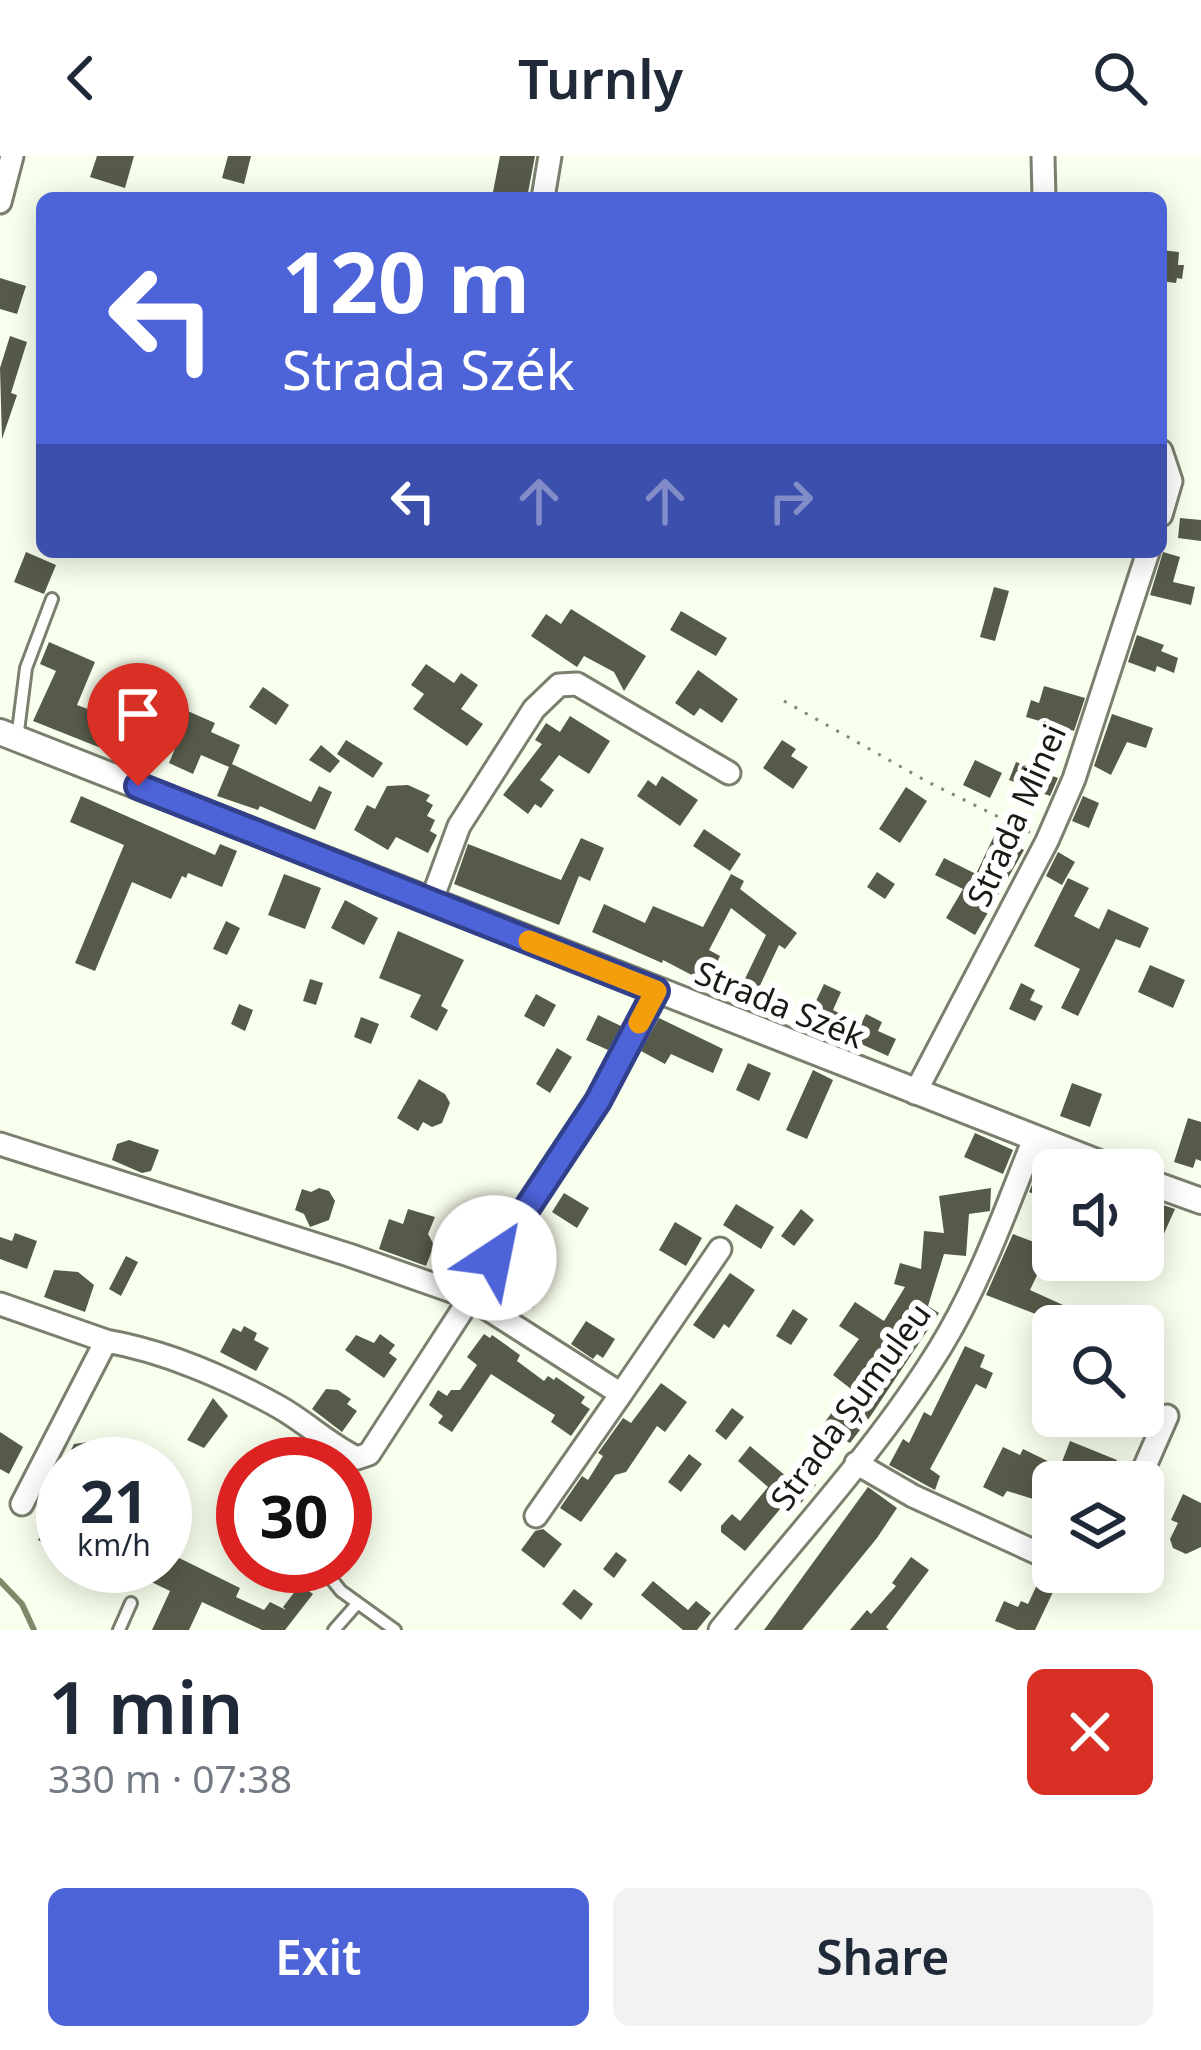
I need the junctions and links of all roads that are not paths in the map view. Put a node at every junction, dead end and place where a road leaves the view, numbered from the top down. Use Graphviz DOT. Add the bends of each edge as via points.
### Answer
graph roads {
  1 [pos="12,156"];
  2 [pos="550,156"];
  3 [pos="1043,156"];
  4 [pos="544,192"];
  5 [pos="1044,192"];
  6 [pos="0,202"];
  7 [pos="1146,558"];
  8 [pos="52,599"];
  9 [pos="8,735"];
  10 [pos="729,773"];
  11 [pos="431,902"];
  12 [pos="656,991"];
  13 [pos="916,1093"];
  14 [pos="1034,1139"];
  15 [pos="0,1144"];
  16 [pos="1061,1149"];
  17 [pos="1164,1188"];
  18 [pos="1201,1201"];
  19 [pos="720,1249"];
  20 [pos="469,1297"];
  21 [pos="0,1304"];
  22 [pos="106,1341"];
  23 [pos="621,1394"];
  24 [pos="1167,1416"];
  25 [pos="1147,1461"];
  26 [pos="856,1463"];
  27 [pos="22,1504"];
  28 [pos="536,1516"];
  29 [pos="1032,1550"];
  30 [pos="347,1593"];
  31 [pos="131,1604"];
  32 [pos="357,1604"];
  33 [pos="119,1630"];
  34 [pos="334,1630"];
  35 [pos="395,1630"];
  36 [pos="720,1630"];
  1 -- 6 [label="street"];
  2 -- 4 [label="street"];
  3 -- 5 [label="street"];
  7 -- 13 [label="street, Strada Minei" via="1047,841"];
  8 -- 9 [label="lane, Strada Szék"];
  9 -- 11 [label="street, Strada Szék"];
  10 -- 11 [label="street" via="577,684 559,685 534,709 459,826"];
  11 -- 12 [label="street, Strada Szék"];
  12 -- 13 [label="street, Strada Szék"];
  12 -- 20 [label="street" via="598,1101"];
  13 -- 14 [label="street, Strada Szék"];
  14 -- 16 [label="street, Strada Szék"];
  14 -- 26 [label="street, Strada Șumuleu" via="940,1347"];
  15 -- 20 [label="street"];
  17 -- 18 [label="street"];
  19 -- 23 [label="street"];
  20 -- 22 [label="street" via="380,1442 357,1458 230,1383"];
  20 -- 23 [label="street"];
  21 -- 22 [label="street"];
  22 -- 27 [label="street"];
  23 -- 28 [label="street"];
  24 -- 25 [label="street"];
  26 -- 29 [label="street"];
  26 -- 36 [label="street, Strada Șumuleu"];
  30 -- 32 [label="lane"];
  31 -- 33 [label="lane"];
  32 -- 34 [label="lane"];
  32 -- 35 [label="lane"];
}
